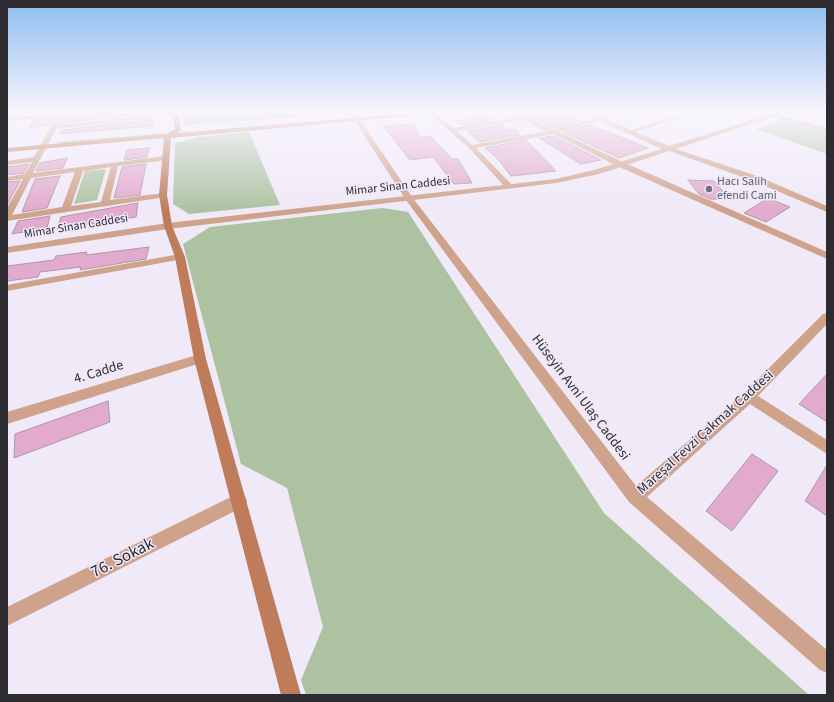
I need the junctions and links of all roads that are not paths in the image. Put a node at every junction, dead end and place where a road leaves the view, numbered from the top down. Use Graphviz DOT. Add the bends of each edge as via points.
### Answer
graph roads {
  1 [pos="45,144"];
  2 [pos="40,145"];
  3 [pos="169,145"];
  4 [pos="374,145"];
  5 [pos="468,145"];
  6 [pos="483,145"];
  7 [pos="580,145"];
  8 [pos="659,145"];
  9 [pos="678,145"];
  10 [pos="471,147"];
  11 [pos="667,148"];
  12 [pos="7,150"];
  13 [pos="165,158"];
  14 [pos="38,159"];
  15 [pos="7,163"];
  16 [pos="620,164"];
  17 [pos="116,165"];
  18 [pos="80,170"];
  19 [pos="29,176"];
  20 [pos="7,179"];
  21 [pos="510,187"];
  22 [pos="163,195"];
  23 [pos="409,198"];
  24 [pos="105,202"];
  25 [pos="66,208"];
  26 [pos="827,209"];
  27 [pos="7,217"];
  28 [pos="168,226"];
  29 [pos="7,250"];
  30 [pos="827,256"];
  31 [pos="180,258"];
  32 [pos="7,288"];
  33 [pos="827,317"];
  34 [pos="200,358"];
  35 [pos="749,397"];
  36 [pos="7,418"];
  37 [pos="827,448"];
  38 [pos="635,497"];
  39 [pos="240,501"];
  40 [pos="7,617"];
  41 [pos="827,663"];
  42 [pos="291,695"];
  1 -- 14 [label="street"];
  2 -- 12 [label="main road"];
  3 -- 13 [label="main road"];
  4 -- 23 [label="street, Hüseyin Avni Ulaş Caddesi"];
  5 -- 10 [label="street"];
  6 -- 10 [label="street"];
  7 -- 16 [label="street"];
  8 -- 11 [label="street"];
  9 -- 11 [label="street, Mimar Sinan Caddesi"];
  10 -- 21 [label="street"];
  11 -- 16 [label="street, Mimar Sinan Caddesi"];
  11 -- 26 [label="street" via="754,178"];
  13 -- 17 [label="street"];
  13 -- 22 [label="main road"];
  14 -- 15 [label="street"];
  14 -- 19 [label="street"];
  16 -- 21 [label="street, Mimar Sinan Caddesi" via="556,181"];
  16 -- 30 [label="street"];
  17 -- 18 [label="street"];
  17 -- 24 [label="street"];
  18 -- 19 [label="street"];
  18 -- 25 [label="street"];
  19 -- 20 [label="street"];
  19 -- 27 [label="street"];
  21 -- 23 [label="street, Mimar Sinan Caddesi"];
  22 -- 24 [label="street"];
  22 -- 28 [label="main road"];
  23 -- 28 [label="street, Mimar Sinan Caddesi"];
  23 -- 38 [label="street, Hüseyin Avni Ulaş Caddesi"];
  24 -- 25 [label="street"];
  25 -- 27 [label="street"];
  28 -- 29 [label="street, Mimar Sinan Caddesi"];
  28 -- 31 [label="main road"];
  31 -- 32 [label="street"];
  31 -- 34 [label="main road"];
  33 -- 35 [label="street, Mareşal Fevzi Çakmak Caddesi"];
  34 -- 36 [label="street, 4. Cadde"];
  34 -- 39 [label="main road"];
  35 -- 37 [label="street"];
  35 -- 38 [label="street, Mareşal Fevzi Çakmak Caddesi"];
  38 -- 41 [label="street, Hüseyin Avni Ulaş Caddesi"];
  39 -- 40 [label="street, 76. Sokak"];
  39 -- 42 [label="main road"];
}
